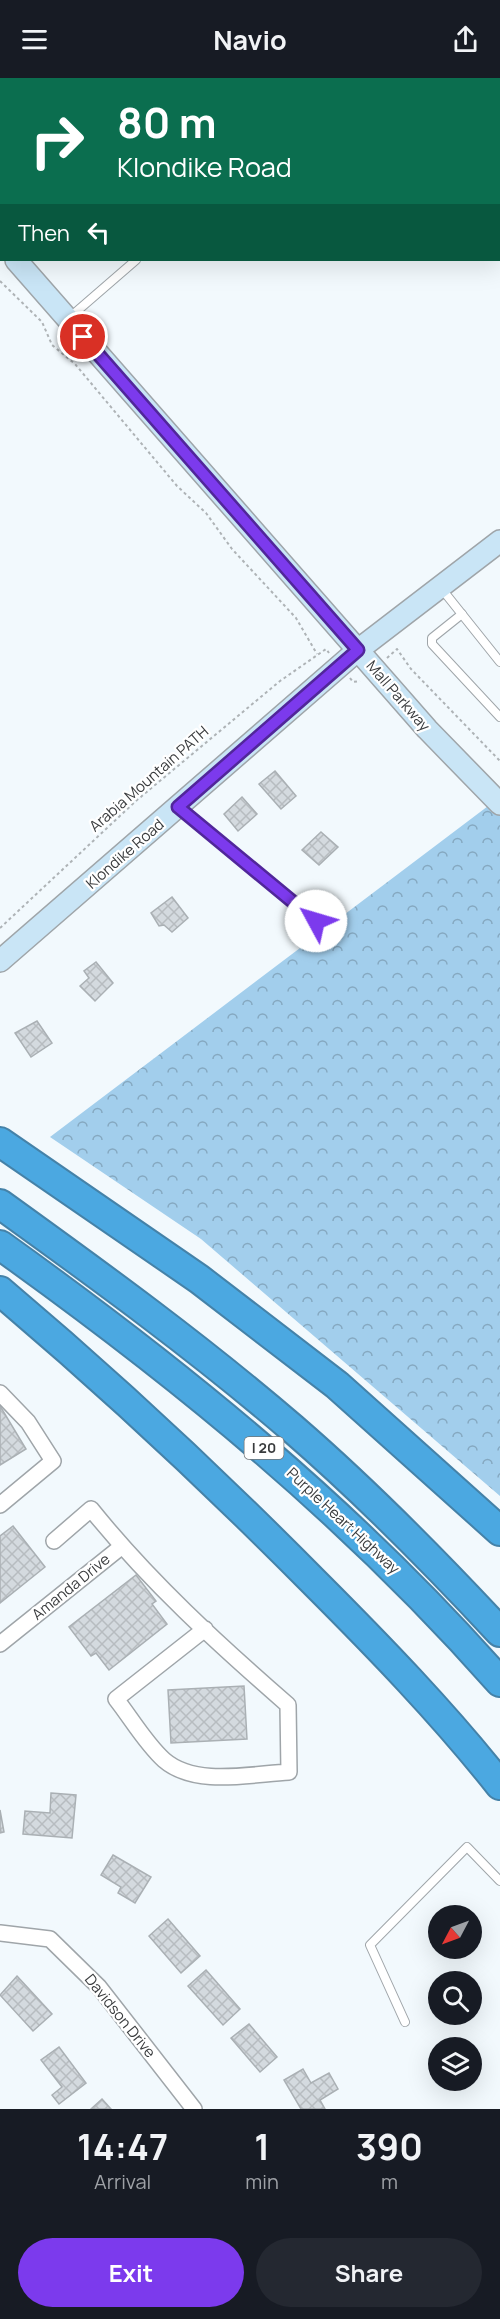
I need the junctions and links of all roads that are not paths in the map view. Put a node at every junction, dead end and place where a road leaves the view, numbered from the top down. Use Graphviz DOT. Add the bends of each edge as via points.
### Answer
graph roads {
  1 [pos="17,261"];
  2 [pos="135,261"];
  3 [pos="68,320"];
  4 [pos="500,541"];
  5 [pos="440,587"];
  6 [pos="462,614"];
  7 [pos="358,650"];
  8 [pos="500,662"];
  9 [pos="500,717"];
  10 [pos="500,804"];
  11 [pos="178,807"];
  12 [pos="316,921"];
  13 [pos="0,962"];
  14 [pos="0,1142"];
  15 [pos="0,1204"];
  16 [pos="0,1245"];
  17 [pos="0,1291"];
  18 [pos="0,1393"];
  19 [pos="0,1505"];
  20 [pos="500,1531"];
  21 [pos="54,1541"];
  22 [pos="121,1547"];
  23 [pos="205,1629"];
  24 [pos="500,1632"];
  25 [pos="0,1644"];
  26 [pos="500,1682"];
  27 [pos="500,1785"];
  28 [pos="500,1881"];
  29 [pos="0,1933"];
  30 [pos="405,2022"];
  31 [pos="194,2109"];
  1 -- 3 [label="street, Mall Parkway"];
  2 -- 3 [label="lane"];
  3 -- 7 [label="street, Mall Parkway"];
  4 -- 5 [label="street, Klondike Road"];
  5 -- 6 [label="lane"];
  5 -- 7 [label="street, Klondike Road"];
  6 -- 8 [label="lane"];
  6 -- 9 [label="lane" via="432,638 432,644"];
  7 -- 10 [label="street, Mall Parkway"];
  7 -- 11 [label="street, Klondike Road"];
  11 -- 12 [label="lane"];
  11 -- 13 [label="street, Klondike Road"];
  14 -- 20 [label="highway" via="200,1279 337,1385"];
  15 -- 24 [label="highway, I 20" via="129,1297 292,1429 378,1506"];
  16 -- 26 [label="highway, Purple Heart Highway / I 20" via="152,1356 288,1469 416,1590"];
  17 -- 27 [label="highway" via="212,1480 361,1629"];
  18 -- 19 [label="street" via="28,1422 53,1461"];
  21 -- 22 [label="street, Amanda Drive" via="91,1509"];
  22 -- 23 [label="street"];
  22 -- 25 [label="street, Amanda Drive"];
  23 -- 23 [label="street" via="288,1705 289,1772 195,1777 163,1759 116,1699"];
  28 -- 30 [label="lane" via="467,1847 370,1945"];
  29 -- 31 [label="street, Davidson Drive" via="50,1939 99,1987"];
}
